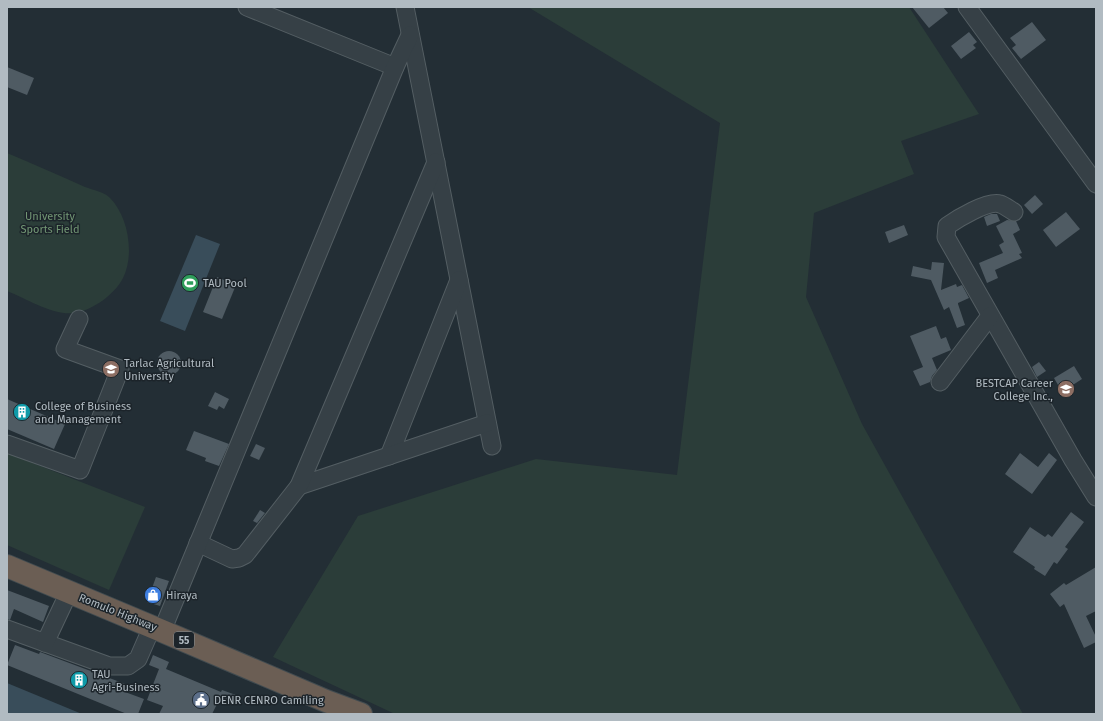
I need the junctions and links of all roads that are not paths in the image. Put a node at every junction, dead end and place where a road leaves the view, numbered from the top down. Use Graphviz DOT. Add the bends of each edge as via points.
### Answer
graph roads {
  1 [pos="247,7"];
  2 [pos="405,7"];
  3 [pos="967,7"];
  4 [pos="410,35"];
  5 [pos="395,67"];
  6 [pos="436,162"];
  7 [pos="1096,184"];
  8 [pos="1014,212"];
  9 [pos="459,280"];
  10 [pos="990,316"];
  11 [pos="79,319"];
  12 [pos="940,382"];
  13 [pos="488,423"];
  14 [pos="7,444"];
  15 [pos="492,446"];
  16 [pos="389,456"];
  17 [pos="299,486"];
  18 [pos="1096,497"];
  19 [pos="198,544"];
  20 [pos="7,566"];
  21 [pos="69,592"];
  22 [pos="7,629"];
  23 [pos="157,629"];
  24 [pos="45,643"];
  25 [pos="326,708"];
  26 [pos="361,714"];
  1 -- 5 [label="street"];
  2 -- 4 [label="street"];
  3 -- 7 [label="street"];
  4 -- 5 [label="street"];
  4 -- 6 [label="street"];
  5 -- 19 [label="street"];
  6 -- 9 [label="street"];
  6 -- 17 [label="street"];
  8 -- 10 [label="street" via="1000,204 990,204 947,226 946,237"];
  9 -- 13 [label="street"];
  9 -- 16 [label="street"];
  10 -- 12 [label="street"];
  10 -- 18 [label="street"];
  11 -- 14 [label="street" via="65,349 120,369 80,470"];
  13 -- 15 [label="street"];
  13 -- 16 [label="street"];
  16 -- 17 [label="street"];
  17 -- 19 [label="street" via="245,555 232,559"];
  19 -- 23 [label="street"];
  20 -- 21 [label="highway, Romulo Highway / 55"];
  21 -- 23 [label="highway, Romulo Highway / 55"];
  21 -- 24 [label="street"];
  22 -- 24 [label="street"];
  23 -- 24 [label="street" via="138,658 128,666 109,666"];
  23 -- 25 [label="highway, Romulo Highway / 55"];
  25 -- 26 [label="highway, Romulo Highway / 55"];
}
